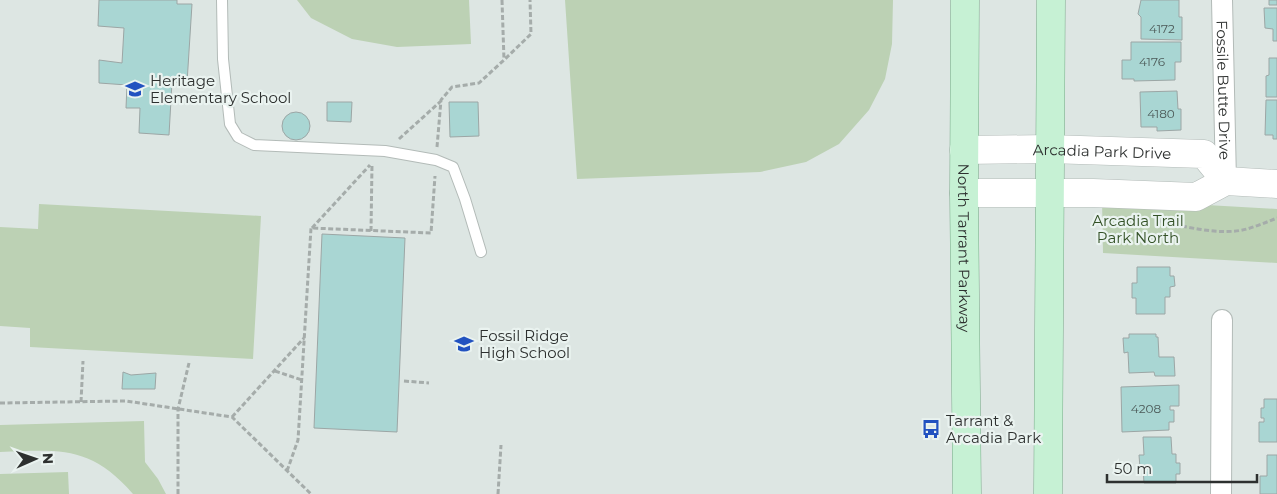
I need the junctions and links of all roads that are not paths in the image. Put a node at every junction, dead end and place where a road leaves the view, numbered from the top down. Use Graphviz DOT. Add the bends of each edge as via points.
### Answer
graph roads {
  1 [pos="222,0"];
  2 [pos="965,0"];
  3 [pos="1050,0"];
  4 [pos="1222,0"];
  5 [pos="1050,149"];
  6 [pos="964,150"];
  7 [pos="1226,181"];
  8 [pos="1277,184"];
  9 [pos="1049,192"];
  10 [pos="964,193"];
  11 [pos="481,252"];
  12 [pos="1222,320"];
  13 [pos="967,494"];
  14 [pos="1048,494"];
  15 [pos="1221,494"];
  1 -- 11 [label="lane" via="223,59 230,124 238,137 254,145 385,150 436,160 453,167"];
  2 -- 6 [label="main road, North Tarrant Parkway"];
  3 -- 5 [label="main road"];
  4 -- 7 [label="street, Fossile Butte Drive"];
  5 -- 6 [label="street, Arcadia Park Drive"];
  5 -- 7 [label="street, Arcadia Park Drive" via="1204,154"];
  5 -- 9 [label="main road"];
  6 -- 10 [label="main road, North Tarrant Parkway"];
  7 -- 8 [label="street"];
  7 -- 9 [label="street" via="1196,197"];
  9 -- 10 [label="street"];
  9 -- 14 [label="main road"];
  10 -- 13 [label="main road, North Tarrant Parkway"];
  12 -- 15 [label="street"];
}
